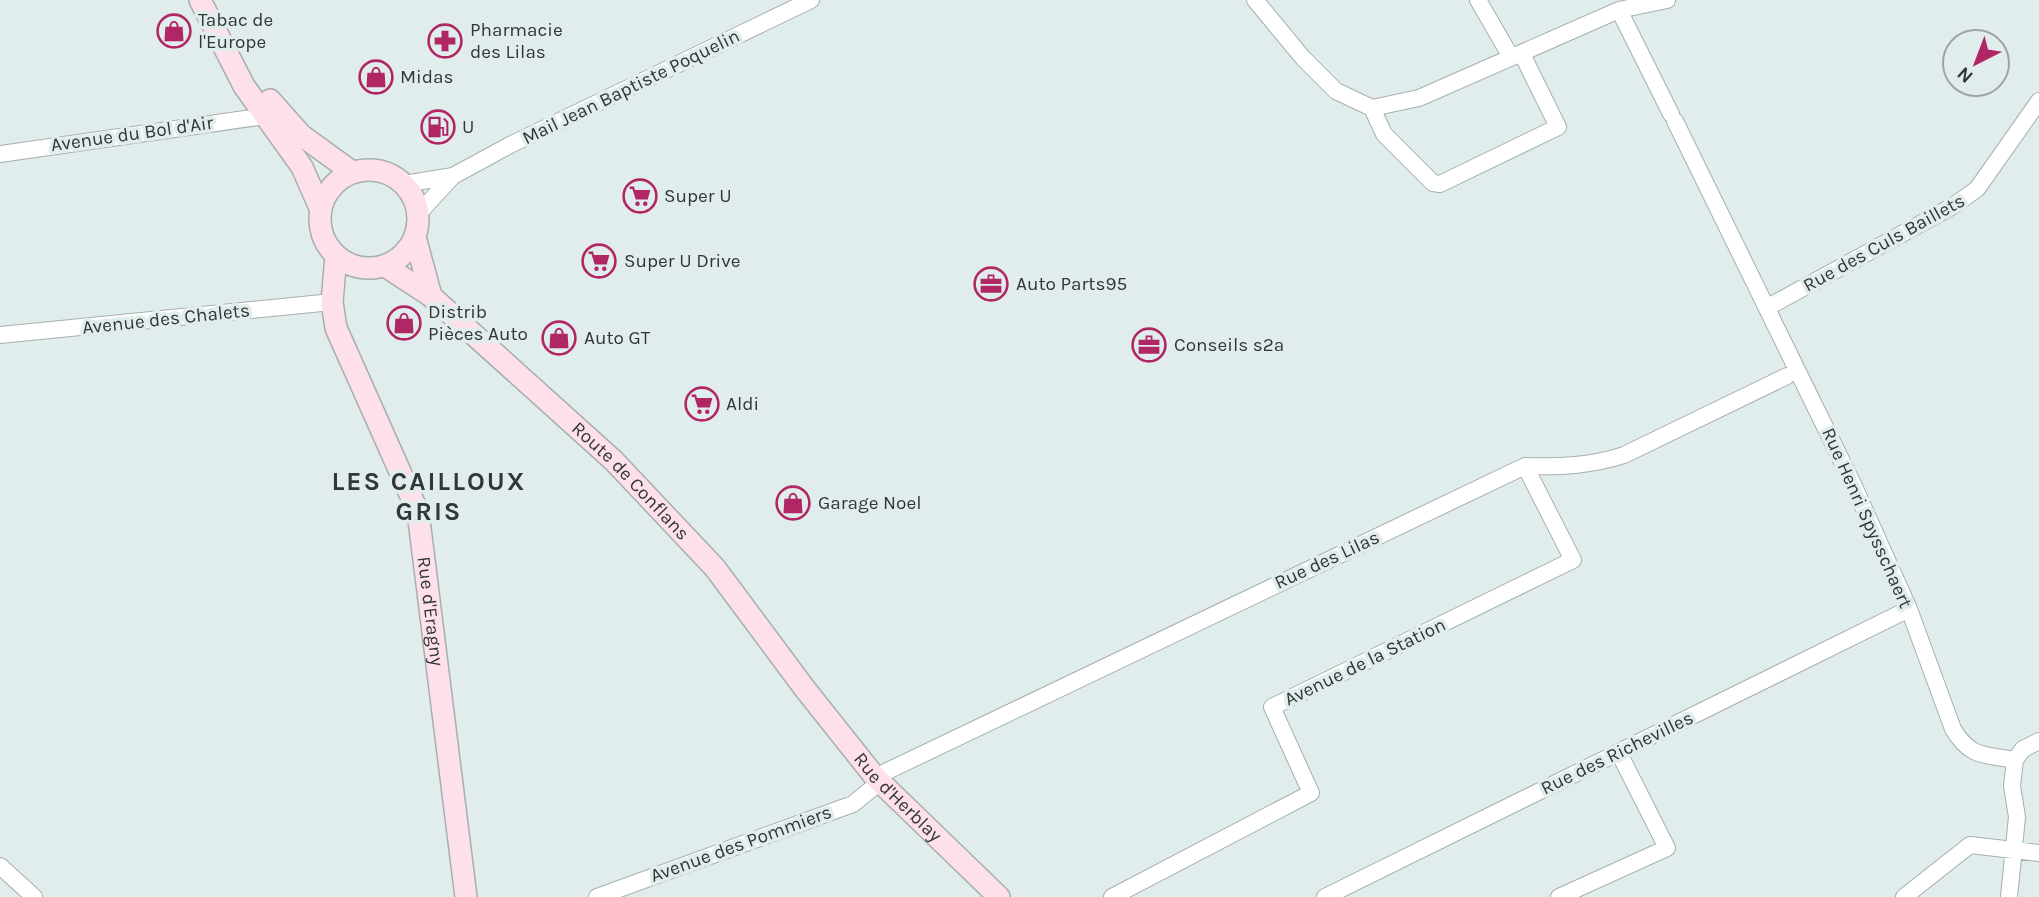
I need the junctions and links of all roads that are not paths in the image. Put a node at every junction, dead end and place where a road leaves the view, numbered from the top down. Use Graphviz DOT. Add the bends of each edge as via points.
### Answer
graph roads {
  1 [pos="200,0"];
  2 [pos="811,0"];
  3 [pos="1255,0"];
  4 [pos="1478,0"];
  5 [pos="1667,0"];
  6 [pos="1619,10"];
  7 [pos="227,50"];
  8 [pos="1517,55"];
  9 [pos="2039,101"];
  10 [pos="1372,108"];
  11 [pos="265,116"];
  12 [pos="0,154"];
  13 [pos="352,172"];
  14 [pos="453,176"];
  15 [pos="404,184"];
  16 [pos="320,208"];
  17 [pos="418,214"];
  18 [pos="415,237"];
  19 [pos="335,256"];
  20 [pos="386,265"];
  21 [pos="431,296"];
  22 [pos="331,302"];
  23 [pos="1768,307"];
  24 [pos="0,335"];
  25 [pos="1787,376"];
  26 [pos="1525,466"];
  27 [pos="1909,609"];
  28 [pos="805,689"];
  29 [pos="2039,741"];
  30 [pos="1619,752"];
  31 [pos="2015,760"];
  32 [pos="878,779"];
  33 [pos="2015,851"];
  34 [pos="2039,853"];
  35 [pos="0,866"];
  36 [pos="33,897"];
  37 [pos="467,897"];
  38 [pos="597,897"];
  39 [pos="999,897"];
  40 [pos="1112,897"];
  41 [pos="1325,897"];
  42 [pos="1559,897"];
  43 [pos="1904,897"];
  44 [pos="2009,897"];
  1 -- 7 [label="main road"];
  2 -- 14 [label="street, Mail Jean Baptiste Poquelin"];
  3 -- 10 [label="street" via="1336,91"];
  4 -- 8 [label="street"];
  5 -- 6 [label="street"];
  6 -- 8 [label="street"];
  6 -- 23 [label="street, Rue Henri Spysschaert"];
  7 -- 11 [label="main road"];
  7 -- 13 [label="main road" via="300,135"];
  8 -- 10 [label="street" via="1419,98"];
  8 -- 10 [label="street" via="1558,127 1440,184 1433,183 1384,134"];
  9 -- 23 [label="street, Rue des Culs Baillets" via="1978,189"];
  11 -- 12 [label="street, Avenue du Bol d'Air"];
  11 -- 16 [label="main road" via="302,167"];
  13 -- 15 [label="main road" via="380,170"];
  13 -- 16 [label="main road" via="327,192"];
  14 -- 15 [label="street, Mail Jean Baptiste Poquelin"];
  14 -- 17 [label="street, Mail Jean Baptiste Poquelin"];
  15 -- 17 [label="main road"];
  16 -- 19 [label="main road" via="321,234"];
  17 -- 18 [label="main road"];
  18 -- 20 [label="main road" via="408,250"];
  18 -- 21 [label="main road"];
  19 -- 20 [label="main road" via="359,268"];
  19 -- 22 [label="main road, Rue d'Eragny"];
  20 -- 21 [label="main road, Route de Conflans"];
  21 -- 28 [label="main road, Route de Conflans" via="651,499 715,568"];
  22 -- 24 [label="street, Avenue des Chalets"];
  22 -- 37 [label="main road, Rue d'Eragny" via="337,328 418,512"];
  23 -- 27 [label="street, Rue Henri Spysschaert"];
  25 -- 26 [label="street, Rue des Lilas" via="1624,455 1575,466"];
  26 -- 32 [label="street, Rue des Lilas"];
  26 -- 40 [label="street, Avenue de la Station" via="1573,561 1272,707 1311,793"];
  27 -- 30 [label="street, Rue des Richevilles"];
  27 -- 31 [label="street, Rue Henri Spysschaert" via="1962,744 1974,754"];
  28 -- 32 [label="main road, Rue d'Herblay"];
  29 -- 31 [label="street" via="2023,749"];
  30 -- 41 [label="street, Rue des Richevilles"];
  30 -- 42 [label="street" via="1667,848"];
  31 -- 33 [label="street"];
  32 -- 38 [label="street, Avenue des Pommiers" via="853,804"];
  32 -- 39 [label="main road, Rue d'Herblay"];
  33 -- 34 [label="street"];
  33 -- 43 [label="street" via="1970,845"];
  33 -- 44 [label="street"];
  35 -- 36 [label="street"];
}
